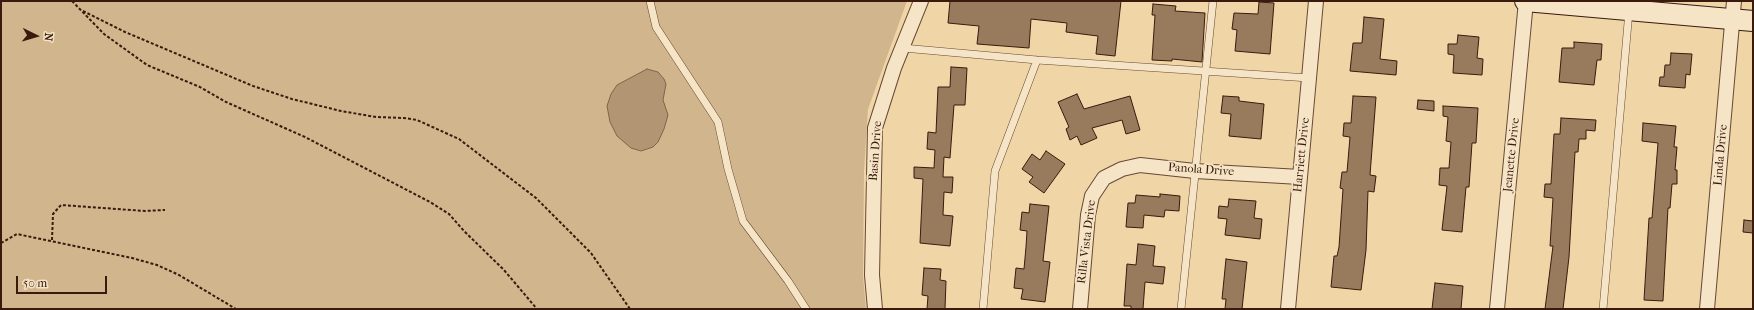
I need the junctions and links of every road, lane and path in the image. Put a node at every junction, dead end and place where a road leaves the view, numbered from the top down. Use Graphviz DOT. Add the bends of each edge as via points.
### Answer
graph roads {
  1 [pos="72,1"];
  2 [pos="650,1"];
  3 [pos="921,1"];
  4 [pos="1213,1"];
  5 [pos="1316,1"];
  6 [pos="1526,1"];
  7 [pos="1630,6"];
  8 [pos="1733,10"];
  9 [pos="83,11"];
  10 [pos="1753,21"];
  11 [pos="903,48"];
  12 [pos="1036,60"];
  13 [pos="1207,71"];
  14 [pos="1309,78"];
  15 [pos="1195,171"];
  16 [pos="1300,177"];
  17 [pos="1104,178"];
  18 [pos="165,210"];
  19 [pos="52,240"];
  20 [pos="1,243"];
  21 [pos="236,309"];
  22 [pos="537,309"];
  23 [pos="630,309"];
  24 [pos="806,309"];
  25 [pos="875,309"];
  26 [pos="983,309"];
  27 [pos="1080,309"];
  28 [pos="1182,309"];
  29 [pos="1288,309"];
  30 [pos="1497,309"];
  31 [pos="1603,309"];
  32 [pos="1707,309"];
  1 -- 9 [label="path"];
  2 -- 24 [label="lane" via="656,27 718,122 743,221"];
  3 -- 11 [label="street, Basin Drive"];
  4 -- 13 [label="lane"];
  5 -- 14 [label="street, Harriett Drive"];
  6 -- 7 [label="main road"];
  6 -- 30 [label="street, Jeanette Drive"];
  7 -- 8 [label="main road"];
  7 -- 31 [label="lane"];
  8 -- 10 [label="main road"];
  8 -- 32 [label="street, Linda Drive"];
  9 -- 22 [label="path" via="104,34 147,65 305,137 449,214 504,270"];
  9 -- 23 [label="path" via="125,32 253,86 341,111 418,120 459,139 536,198 591,254"];
  11 -- 12 [label="lane"];
  11 -- 25 [label="street, Basin Drive" via="875,128 872,275"];
  12 -- 13 [label="lane"];
  12 -- 26 [label="lane" via="995,171"];
  13 -- 14 [label="lane"];
  13 -- 15 [label="lane"];
  14 -- 16 [label="street, Harriett Drive"];
  15 -- 16 [label="street, Panola Drive"];
  15 -- 17 [label="street, Panola Drive" via="1140,166 1122,169"];
  15 -- 28 [label="lane"];
  16 -- 29 [label="street, Harriett Drive"];
  17 -- 27 [label="street, Rilla Vista Drive" via="1092,196 1088,216"];
  18 -- 19 [label="path" via="61,205 53,214"];
  19 -- 20 [label="path" via="17,234"];
  19 -- 21 [label="path" via="157,265"];
}
